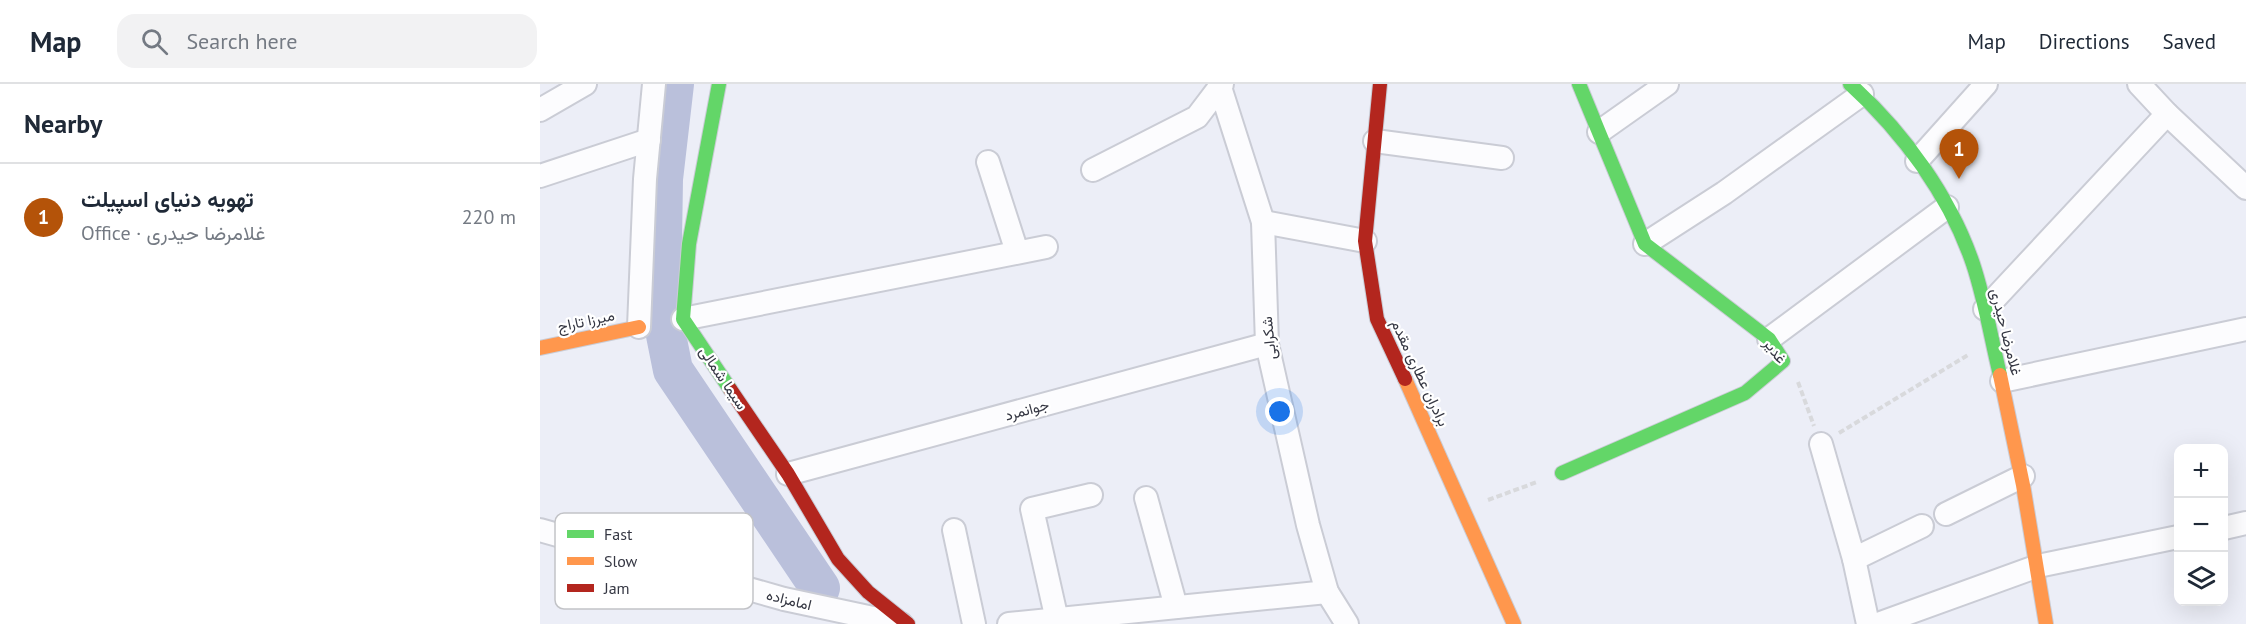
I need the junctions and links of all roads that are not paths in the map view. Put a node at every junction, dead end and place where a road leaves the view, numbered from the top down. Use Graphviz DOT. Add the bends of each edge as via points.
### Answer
graph roads {
  1 [pos="654,84"];
  2 [pos="719,84"];
  3 [pos="1380,84"];
  4 [pos="1579,84"];
  5 [pos="1667,84"];
  6 [pos="1986,84"];
  7 [pos="1219,85"];
  8 [pos="2145,85"];
  9 [pos="571,87"];
  10 [pos="1856,89"];
  11 [pos="540,110"];
  12 [pos="2167,114"];
  13 [pos="1599,132"];
  14 [pos="649,140"];
  15 [pos="1375,141"];
  16 [pos="1502,159"];
  17 [pos="1917,160"];
  18 [pos="988,162"];
  19 [pos="1093,170"];
  20 [pos="540,177"];
  21 [pos="2244,183"];
  22 [pos="1947,207"];
  23 [pos="1263,222"];
  24 [pos="1365,241"];
  25 [pos="1645,244"];
  26 [pos="1046,247"];
  27 [pos="1017,252"];
  28 [pos="1985,309"];
  29 [pos="683,319"];
  30 [pos="639,327"];
  31 [pos="2246,329"];
  32 [pos="1769,339"];
  33 [pos="541,342"];
  34 [pos="1267,344"];
  35 [pos="2002,381"];
  36 [pos="1821,444"];
  37 [pos="1562,473"];
  38 [pos="788,474"];
  39 [pos="2022,476"];
  40 [pos="1091,495"];
  41 [pos="1146,498"];
  42 [pos="1946,514"];
  43 [pos="2246,523"];
  44 [pos="1922,526"];
  45 [pos="2228,527"];
  46 [pos="540,530"];
  47 [pos="954,530"];
  48 [pos="555,534"];
  49 [pos="2174,538"];
  50 [pos="1854,559"];
  51 [pos="2038,566"];
  52 [pos="753,591"];
  53 [pos="1327,592"];
  54 [pos="1176,607"];
  55 [pos="1057,620"];
  56 [pos="1891,622"];
  57 [pos="901,624"];
  58 [pos="908,624"];
  59 [pos="974,624"];
  60 [pos="1009,624"];
  61 [pos="1347,624"];
  62 [pos="1514,624"];
  63 [pos="1868,624"];
  64 [pos="2046,624"];
  1 -- 14 [label="street"];
  2 -- 29 [label="street" via="689,244"];
  3 -- 15 [label="street, برادران عطاری مقدم"];
  4 -- 13 [label="street"];
  5 -- 13 [label="street"];
  6 -- 17 [label="street"];
  7 -- 19 [label="street" via="1197,117"];
  7 -- 23 [label="street, شکرابی"];
  8 -- 12 [label="street"];
  9 -- 11 [label="street"];
  10 -- 17 [label="street, غلامرضا حیدری"];
  10 -- 25 [label="street" via="1724,193"];
  12 -- 21 [label="street"];
  12 -- 28 [label="street"];
  13 -- 25 [label="street"];
  14 -- 20 [label="street"];
  14 -- 30 [label="street"];
  15 -- 16 [label="street"];
  15 -- 24 [label="street, برادران عطاری مقدم"];
  17 -- 22 [label="street, غلامرضا حیدری"];
  18 -- 27 [label="street"];
  22 -- 28 [label="street, غلامرضا حیدری" via="1963,239"];
  22 -- 32 [label="street"];
  23 -- 24 [label="street"];
  23 -- 34 [label="street, شکرابی"];
  24 -- 62 [label="street, برادران عطاری مقدم" via="1377,319"];
  25 -- 32 [label="street, غدیر"];
  26 -- 27 [label="street"];
  27 -- 29 [label="street"];
  28 -- 35 [label="street, غلامرضا حیدری"];
  29 -- 38 [label="street, سیما شمالی"];
  30 -- 33 [label="street, میرزا تاراج"];
  31 -- 35 [label="street"];
  32 -- 37 [label="street, غدیر" via="1784,361 1745,393"];
  34 -- 38 [label="street, جوانمرد"];
  34 -- 53 [label="street, شکرابی"];
  35 -- 39 [label="street, غلامرضا حیدری"];
  36 -- 50 [label="street"];
  38 -- 58 [label="street, سیما شمالی" via="838,559 868,592"];
  39 -- 42 [label="street"];
  39 -- 51 [label="street, غلامرضا حیدری"];
  40 -- 55 [label="street" via="1032,509"];
  41 -- 54 [label="street"];
  43 -- 45 [label="street"];
  44 -- 50 [label="street"];
  46 -- 48 [label="street, امامزاده"];
  47 -- 59 [label="street"];
  49 -- 51 [label="street"];
  50 -- 63 [label="street"];
  51 -- 56 [label="street"];
  51 -- 64 [label="street, غلامرضا حیدری"];
  52 -- 57 [label="street, امامزاده"];
  53 -- 54 [label="street"];
  53 -- 61 [label="street, شکرابی"];
  54 -- 55 [label="street"];
  55 -- 60 [label="street"];
}
